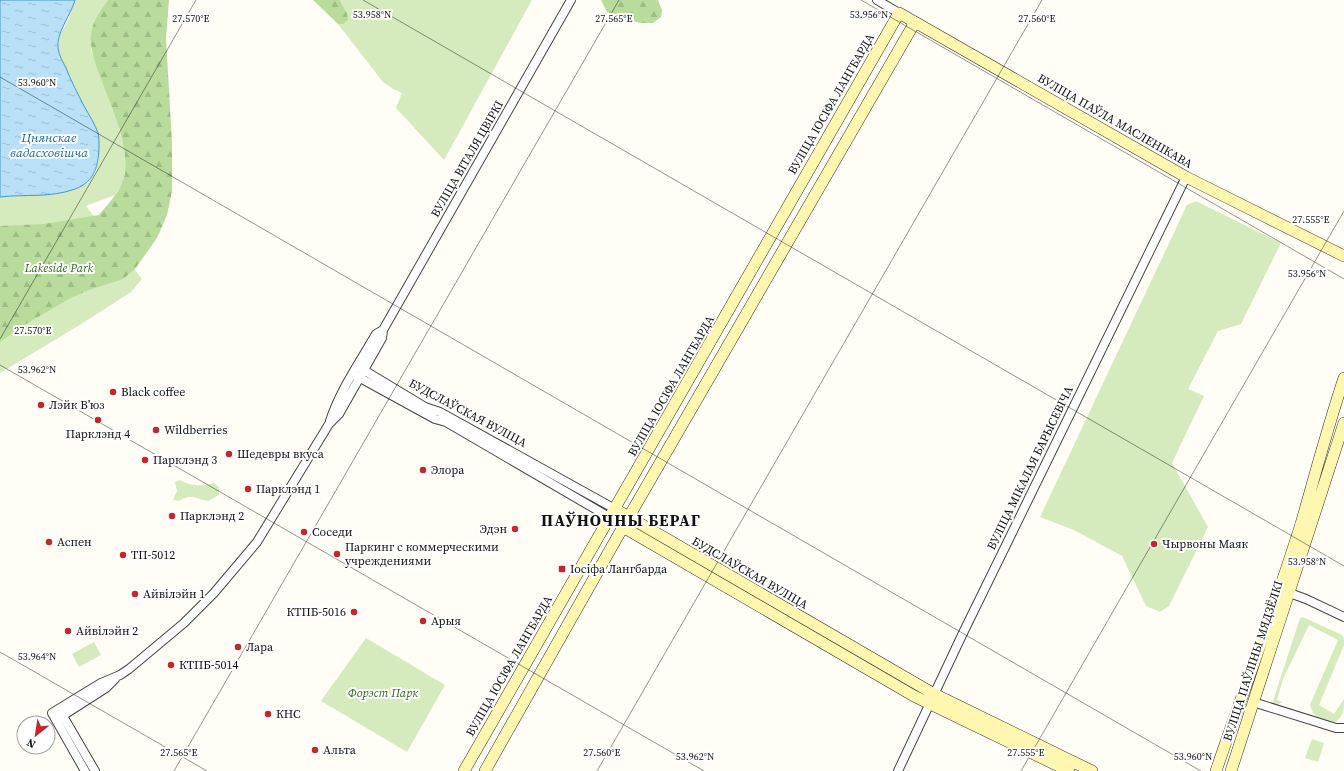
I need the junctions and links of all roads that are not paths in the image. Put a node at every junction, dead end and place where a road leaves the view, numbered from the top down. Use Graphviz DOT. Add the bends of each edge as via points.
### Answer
graph roads {
  1 [pos="571,0"];
  2 [pos="877,0"];
  3 [pos="899,13"];
  4 [pos="915,22"];
  5 [pos="1186,177"];
  6 [pos="1344,256"];
  7 [pos="358,372"];
  8 [pos="1344,378"];
  9 [pos="1344,422"];
  10 [pos="612,513"];
  11 [pos="626,522"];
  12 [pos="1284,591"];
  13 [pos="1344,617"];
  14 [pos="932,699"];
  15 [pos="1254,702"];
  16 [pos="59,715"];
  17 [pos="1344,728"];
  18 [pos="85,771"];
  19 [pos="94,771"];
  20 [pos="464,771"];
  21 [pos="485,771"];
  22 [pos="898,771"];
  23 [pos="1069,771"];
  24 [pos="1092,771"];
  25 [pos="1216,771"];
  26 [pos="1231,771"];
  1 -- 7 [label="street, ВУЛІЦА ВІТАЛЯ ЦВІРКІ" via="383,330 376,334"];
  2 -- 3 [label="street, ВУЛІЦА ПАЎЛА МАСЛЕНІКАВА"];
  3 -- 4 [label="street, ВУЛІЦА ПАЎЛА МАСЛЕНІКАВА"];
  3 -- 10 [label="street, ВУЛІЦА ІОСІФА ЛАНГБАРДА"];
  4 -- 5 [label="street, ВУЛІЦА ПАЎЛА МАСЛЕНІКАВА"];
  4 -- 11 [label="street"];
  5 -- 6 [label="street, ВУЛІЦА ПАЎЛА МАСЛЕНІКАВА"];
  5 -- 14 [label="street, ВУЛІЦА МІКАЛАЯ БАРЫСЕВІЧА"];
  7 -- 10 [label="street, БУДСЛАЎСКАЯ ВУЛІЦА" via="440,412"];
  7 -- 16 [label="street, ВУЛІЦА ВІТАЛЯ ЦВІРКІ" via="257,542 238,566 184,623 144,658 101,683"];
  8 -- 12 [label="street, ВУЛІЦА ПАЎЛІНЫ МЯДЗЁЛКІ" via="1327,430"];
  9 -- 12 [label="street, ВУЛІЦА ПАЎЛІНЫ МЯДЗЁЛКІ"];
  10 -- 11 [label="street, БУДСЛАЎСКАЯ ВУЛІЦА"];
  10 -- 20 [label="street, ВУЛІЦА ІОСІФА ЛАНГБАРДА"];
  11 -- 14 [label="street, БУДСЛАЎСКАЯ ВУЛІЦА"];
  11 -- 21 [label="street"];
  12 -- 13 [label="street"];
  12 -- 15 [label="street, ВУЛІЦА ПАЎЛІНЫ МЯДЗЁЛКІ"];
  12 -- 25 [label="street, ВУЛІЦА ПАЎЛІНЫ МЯДЗЁЛКІ"];
  14 -- 22 [label="street, ВУЛІЦА МІКАЛАЯ БАРЫСЕВІЧА"];
  14 -- 23 [label="street, БУДСЛАЎСКАЯ ВУЛІЦА"];
  14 -- 24 [label="street, БУДСЛАЎСКАЯ ВУЛІЦА"];
  15 -- 17 [label="street" via="1336,728"];
  15 -- 26 [label="street, ВУЛІЦА ПАЎЛІНЫ МЯДЗЁЛКІ"];
  16 -- 18 [label="street"];
  16 -- 19 [label="street"];
}
